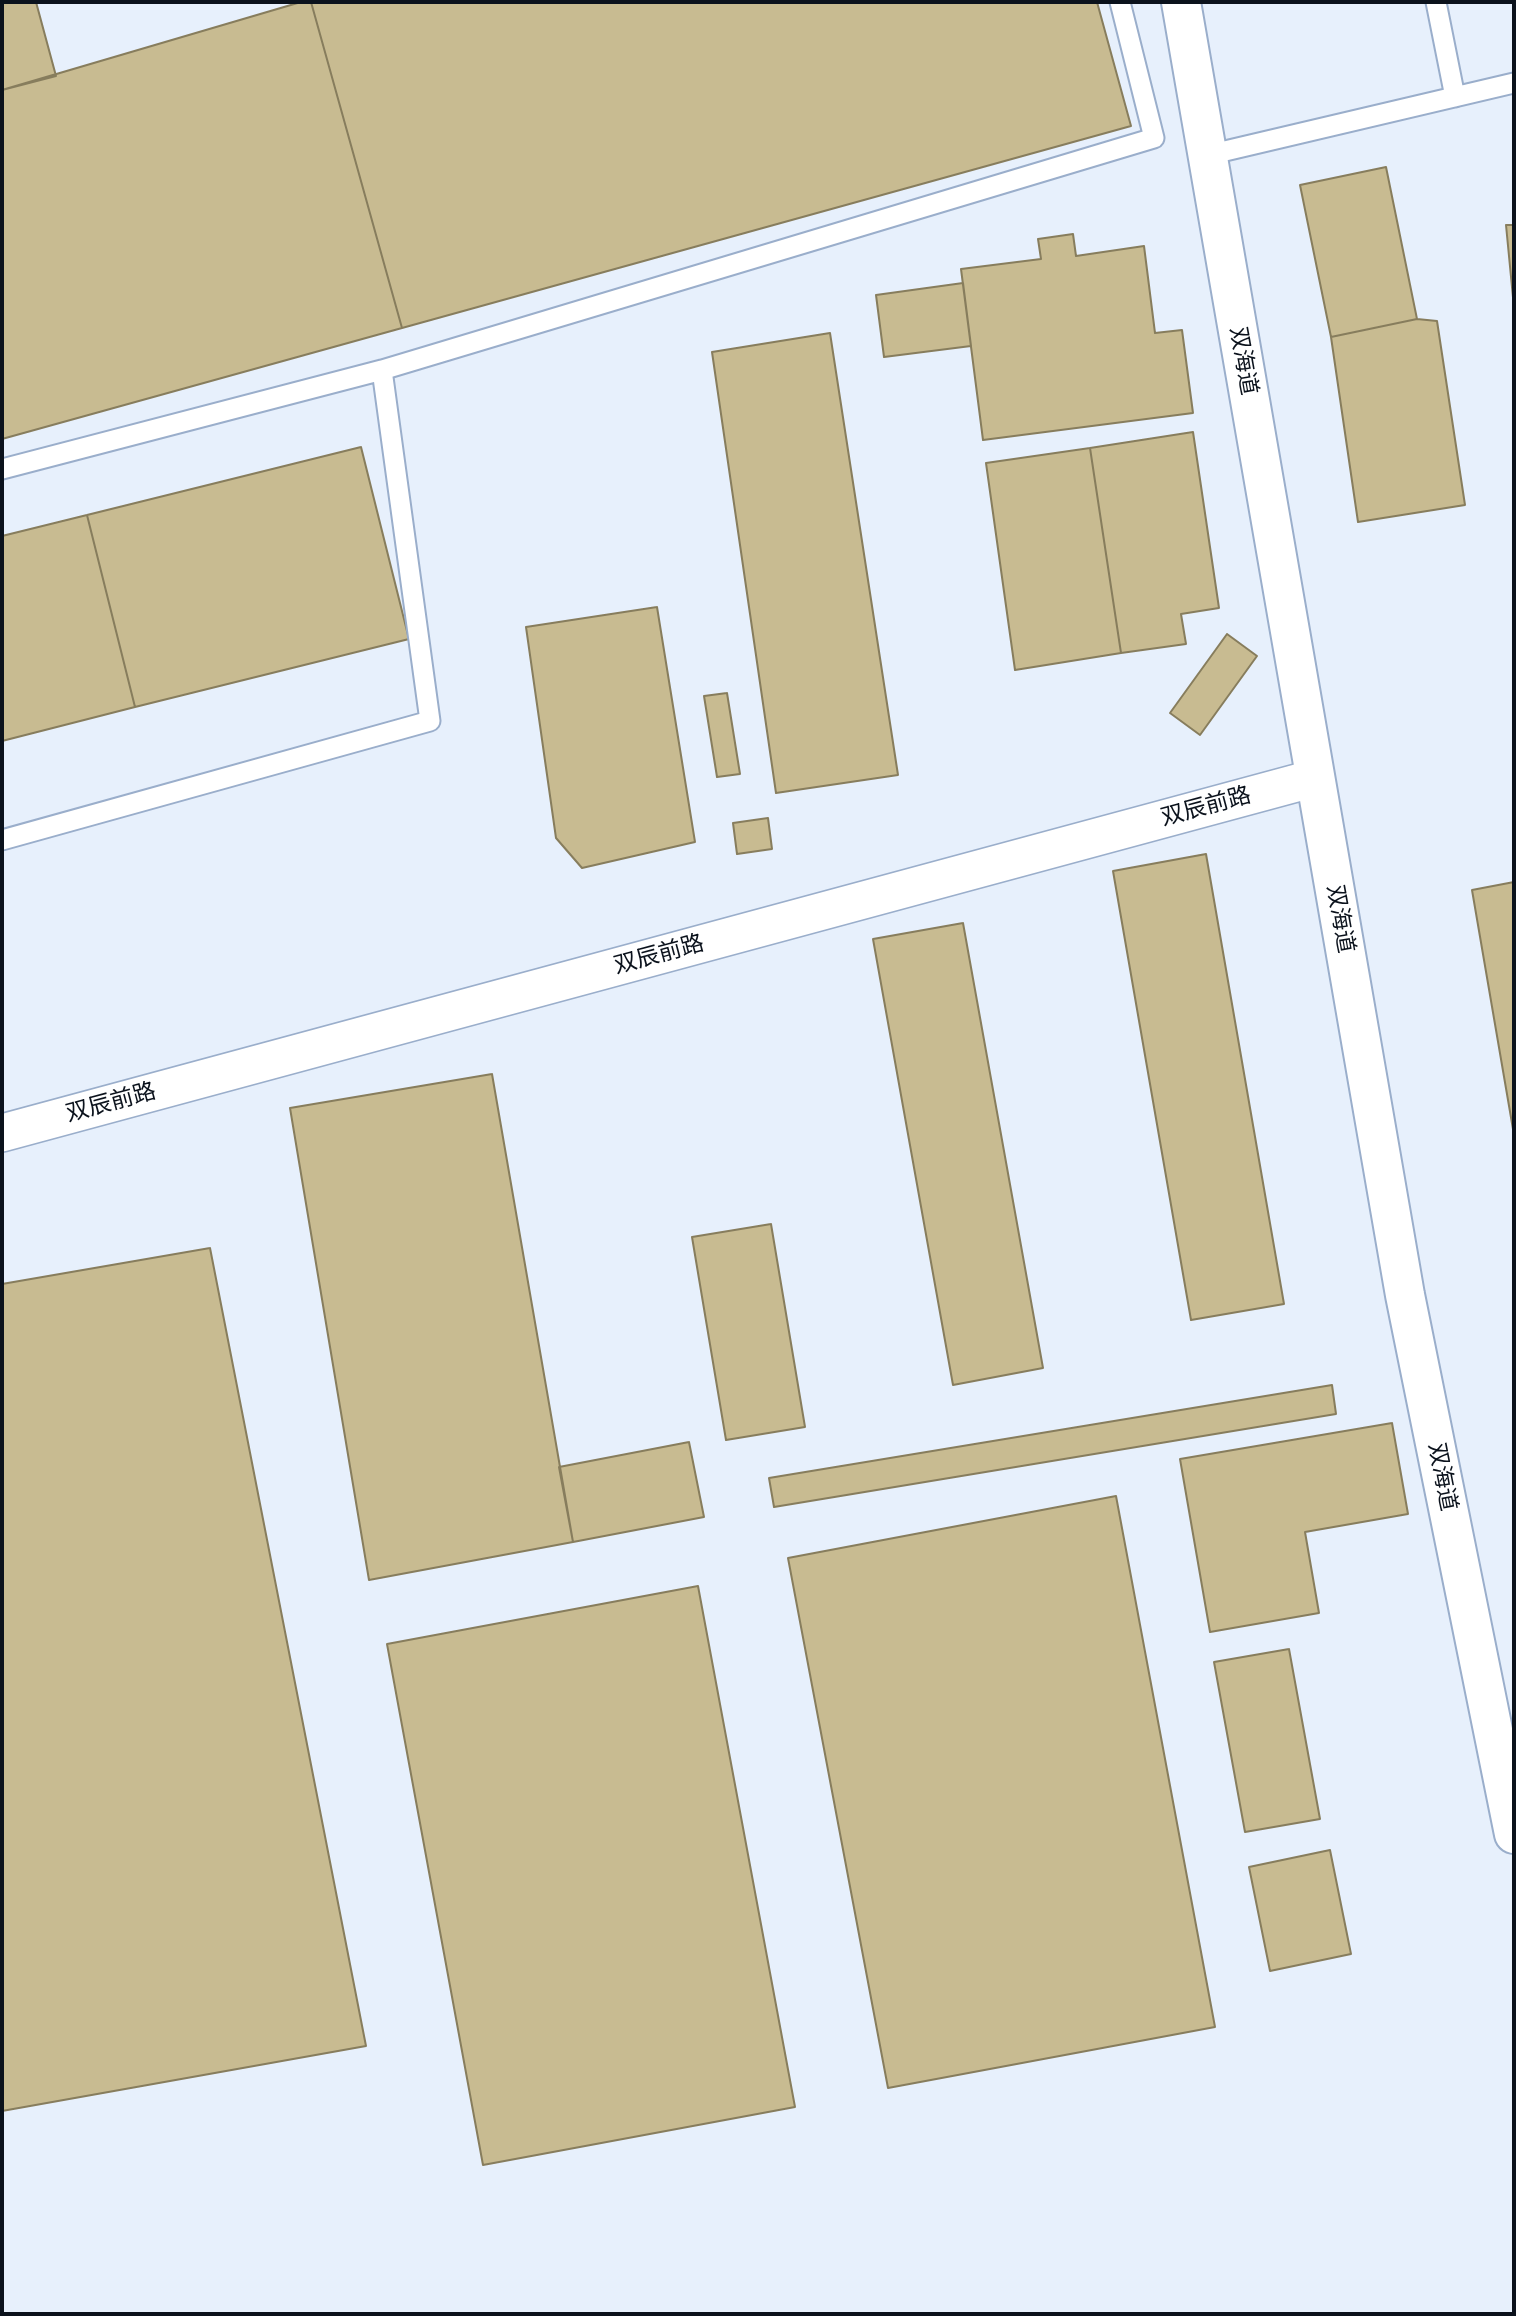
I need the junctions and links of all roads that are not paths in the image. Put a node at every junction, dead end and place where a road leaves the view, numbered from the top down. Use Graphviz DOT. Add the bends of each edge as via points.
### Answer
graph roads {
  1 [pos="1120,2"];
  2 [pos="1181,2"];
  3 [pos="1436,2"];
  4 [pos="1514,83"];
  5 [pos="1455,97"];
  6 [pos="1208,155"];
  7 [pos="382,370"];
  8 [pos="2,469"];
  9 [pos="1315,778"];
  10 [pos="2,840"];
  11 [pos="2,1133"];
  12 [pos="1514,1834"];
  1 -- 7 [label="lane" via="1154,138"];
  2 -- 6 [label="street, 双海道"];
  3 -- 5 [label="lane"];
  4 -- 5 [label="lane"];
  5 -- 6 [label="lane"];
  6 -- 9 [label="street, 双海道"];
  7 -- 8 [label="lane"];
  7 -- 10 [label="lane" via="430,721"];
  9 -- 11 [label="street, 双辰前路"];
  9 -- 12 [label="street, 双海道" via="1405,1295"];
}
